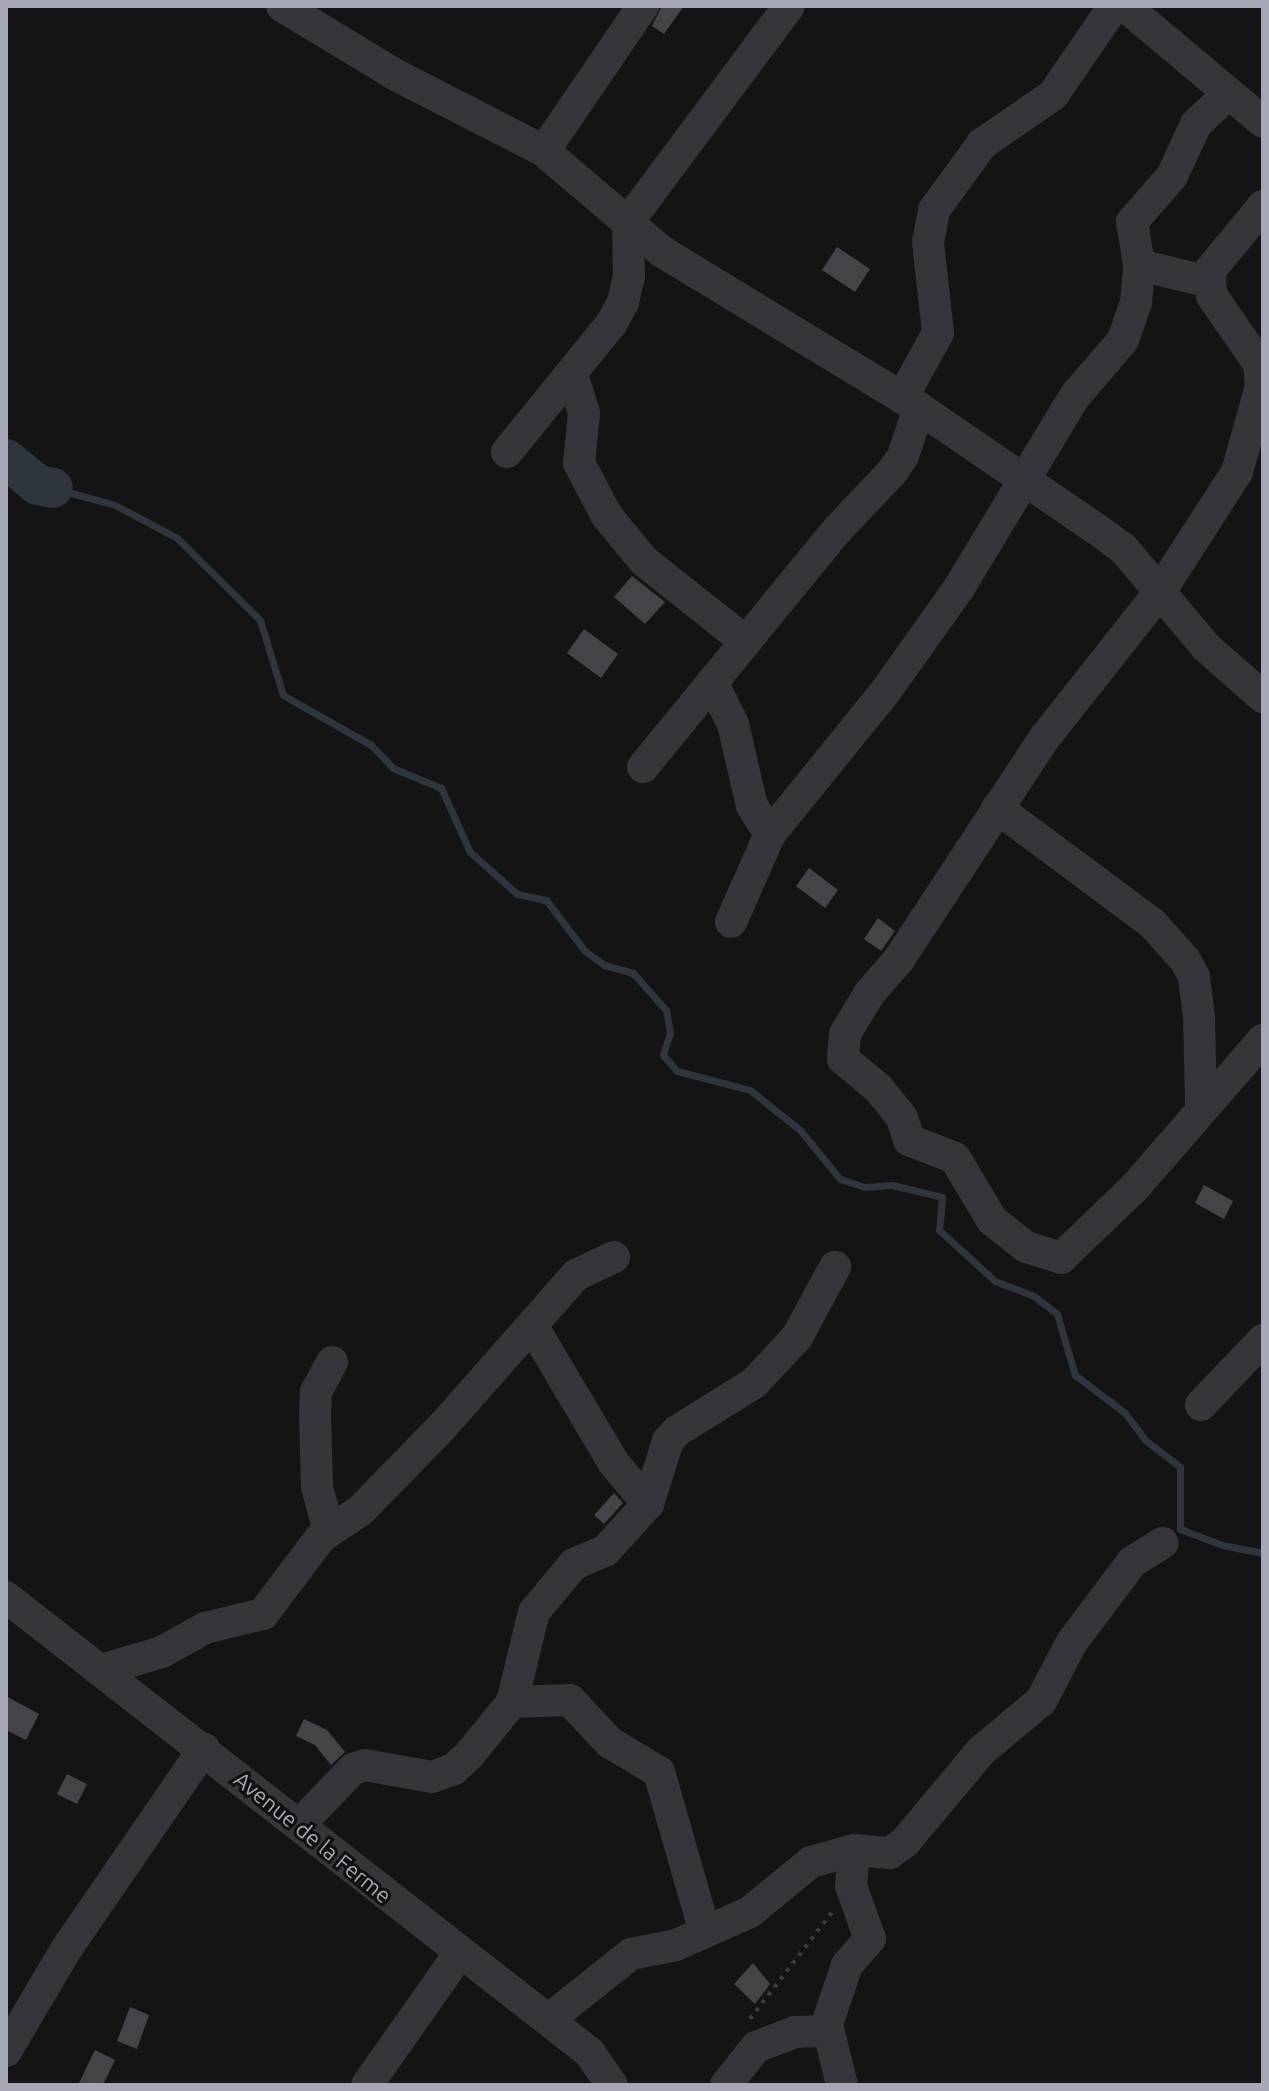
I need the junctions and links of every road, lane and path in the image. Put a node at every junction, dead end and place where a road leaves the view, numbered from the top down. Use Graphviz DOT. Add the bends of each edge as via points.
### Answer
graph roads {
  1 [pos="282,6"];
  2 [pos="643,6"];
  3 [pos="789,6"];
  4 [pos="1114,6"];
  5 [pos="1125,6"];
  6 [pos="1228,94"];
  7 [pos="1263,122"];
  8 [pos="544,151"];
  9 [pos="1263,206"];
  10 [pos="628,222"];
  11 [pos="1139,265"];
  12 [pos="1210,282"];
  13 [pos="572,374"];
  14 [pos="910,403"];
  15 [pos="507,452"];
  16 [pos="1025,483"];
  17 [pos="1159,593"];
  18 [pos="745,641"];
  19 [pos="712,682"];
  20 [pos="1263,697"];
  21 [pos="643,767"];
  22 [pos="997,808"];
  23 [pos="770,834"];
  24 [pos="731,922"];
  25 [pos="1263,1040"];
  26 [pos="1201,1107"];
  27 [pos="614,1257"];
  28 [pos="835,1267"];
  29 [pos="533,1327"];
  30 [pos="1263,1340"];
  31 [pos="332,1362"];
  32 [pos="1201,1405"];
  33 [pos="648,1504"];
  34 [pos="329,1531"];
  35 [pos="1162,1543"];
  36 [pos="9,1608"];
  37 [pos="101,1670"];
  38 [pos="512,1702"];
  39 [pos="204,1749"];
  40 [pos="300,1824"];
  41 [pos="854,1850"];
  42 [pos="835,1909"];
  43 [pos="705,1932"];
  44 [pos="459,1954"];
  45 [pos="548,2020"];
  46 [pos="745,2023"];
  47 [pos="827,2024"];
  48 [pos="6,2051"];
  49 [pos="367,2085"];
  50 [pos="612,2085"];
  51 [pos="726,2085"];
  52 [pos="842,2085"];
  1 -- 8 [label="street" via="396,75"];
  2 -- 8 [label="street"];
  3 -- 10 [label="street"];
  4 -- 14 [label="street" via="1053,95 982,144 934,210 928,242 938,333"];
  5 -- 6 [label="street"];
  6 -- 7 [label="street"];
  6 -- 11 [label="street" via="1207,109 1172,176 1132,222"];
  8 -- 10 [label="street"];
  9 -- 12 [label="street" via="1211,269"];
  10 -- 13 [label="street" via="629,276 623,302"];
  10 -- 14 [label="street" via="661,251"];
  11 -- 12 [label="street"];
  11 -- 16 [label="street" via="1132,324 1075,396"];
  12 -- 17 [label="street" via="1212,296 1259,364 1261,386 1237,472"];
  13 -- 15 [label="street"];
  13 -- 18 [label="street" via="584,413 579,463 607,516 644,561"];
  14 -- 16 [label="street"];
  14 -- 18 [label="street" via="903,456 892,472"];
  16 -- 17 [label="street" via="1123,548"];
  16 -- 23 [label="street" via="885,692"];
  17 -- 20 [label="street" via="1206,647"];
  17 -- 22 [label="street" via="1043,740"];
  18 -- 19 [label="street"];
  19 -- 21 [label="street"];
  19 -- 23 [label="street" via="733,724 752,806"];
  22 -- 26 [label="street" via="1152,923 1185,960 1194,977 1199,1016"];
  22 -- 26 [label="street" via="900,958 869,994 845,1034 843,1059 878,1088 902,1118 909,1140 955,1158 992,1220 1026,1247 1061,1258 1135,1187"];
  23 -- 24 [label="street"];
  25 -- 26 [label="street"];
  27 -- 29 [label="street" via="576,1275"];
  28 -- 33 [label="street" via="797,1337 767,1371 668,1441"];
  29 -- 33 [label="street" via="613,1462"];
  29 -- 34 [label="street" via="360,1511"];
  30 -- 32 [label="street"];
  31 -- 34 [label="street" via="316,1392 315,1416 317,1487"];
  33 -- 38 [label="street" via="605,1551 574,1564 534,1612"];
  34 -- 37 [label="street" via="254,1619 205,1628 162,1652"];
  35 -- 41 [label="street" via="1132,1562 1072,1642 1041,1701 981,1751 905,1842 890,1853"];
  36 -- 37 [label="street, Avenue de la Ferme"];
  37 -- 39 [label="street, Avenue de la Ferme"];
  38 -- 40 [label="street" via="454,1769 421,1778 365,1765 353,1769"];
  38 -- 43 [label="street" via="570,1700 602,1736 659,1772"];
  39 -- 40 [label="street, Avenue de la Ferme"];
  39 -- 48 [label="street" via="67,1948"];
  40 -- 44 [label="street, Avenue de la Ferme"];
  41 -- 43 [label="street" via="796,1870 759,1907"];
  41 -- 47 [label="street" via="851,1886 870,1939 847,1965"];
  42 -- 46 [label="path"];
  43 -- 45 [label="street" via="676,1945 631,1954"];
  44 -- 45 [label="street, Avenue de la Ferme"];
  44 -- 49 [label="street"];
  45 -- 50 [label="street, Avenue de la Ferme" via="589,2052"];
  47 -- 51 [label="street" via="820,2031 795,2032 756,2047"];
  47 -- 52 [label="street"];
}
